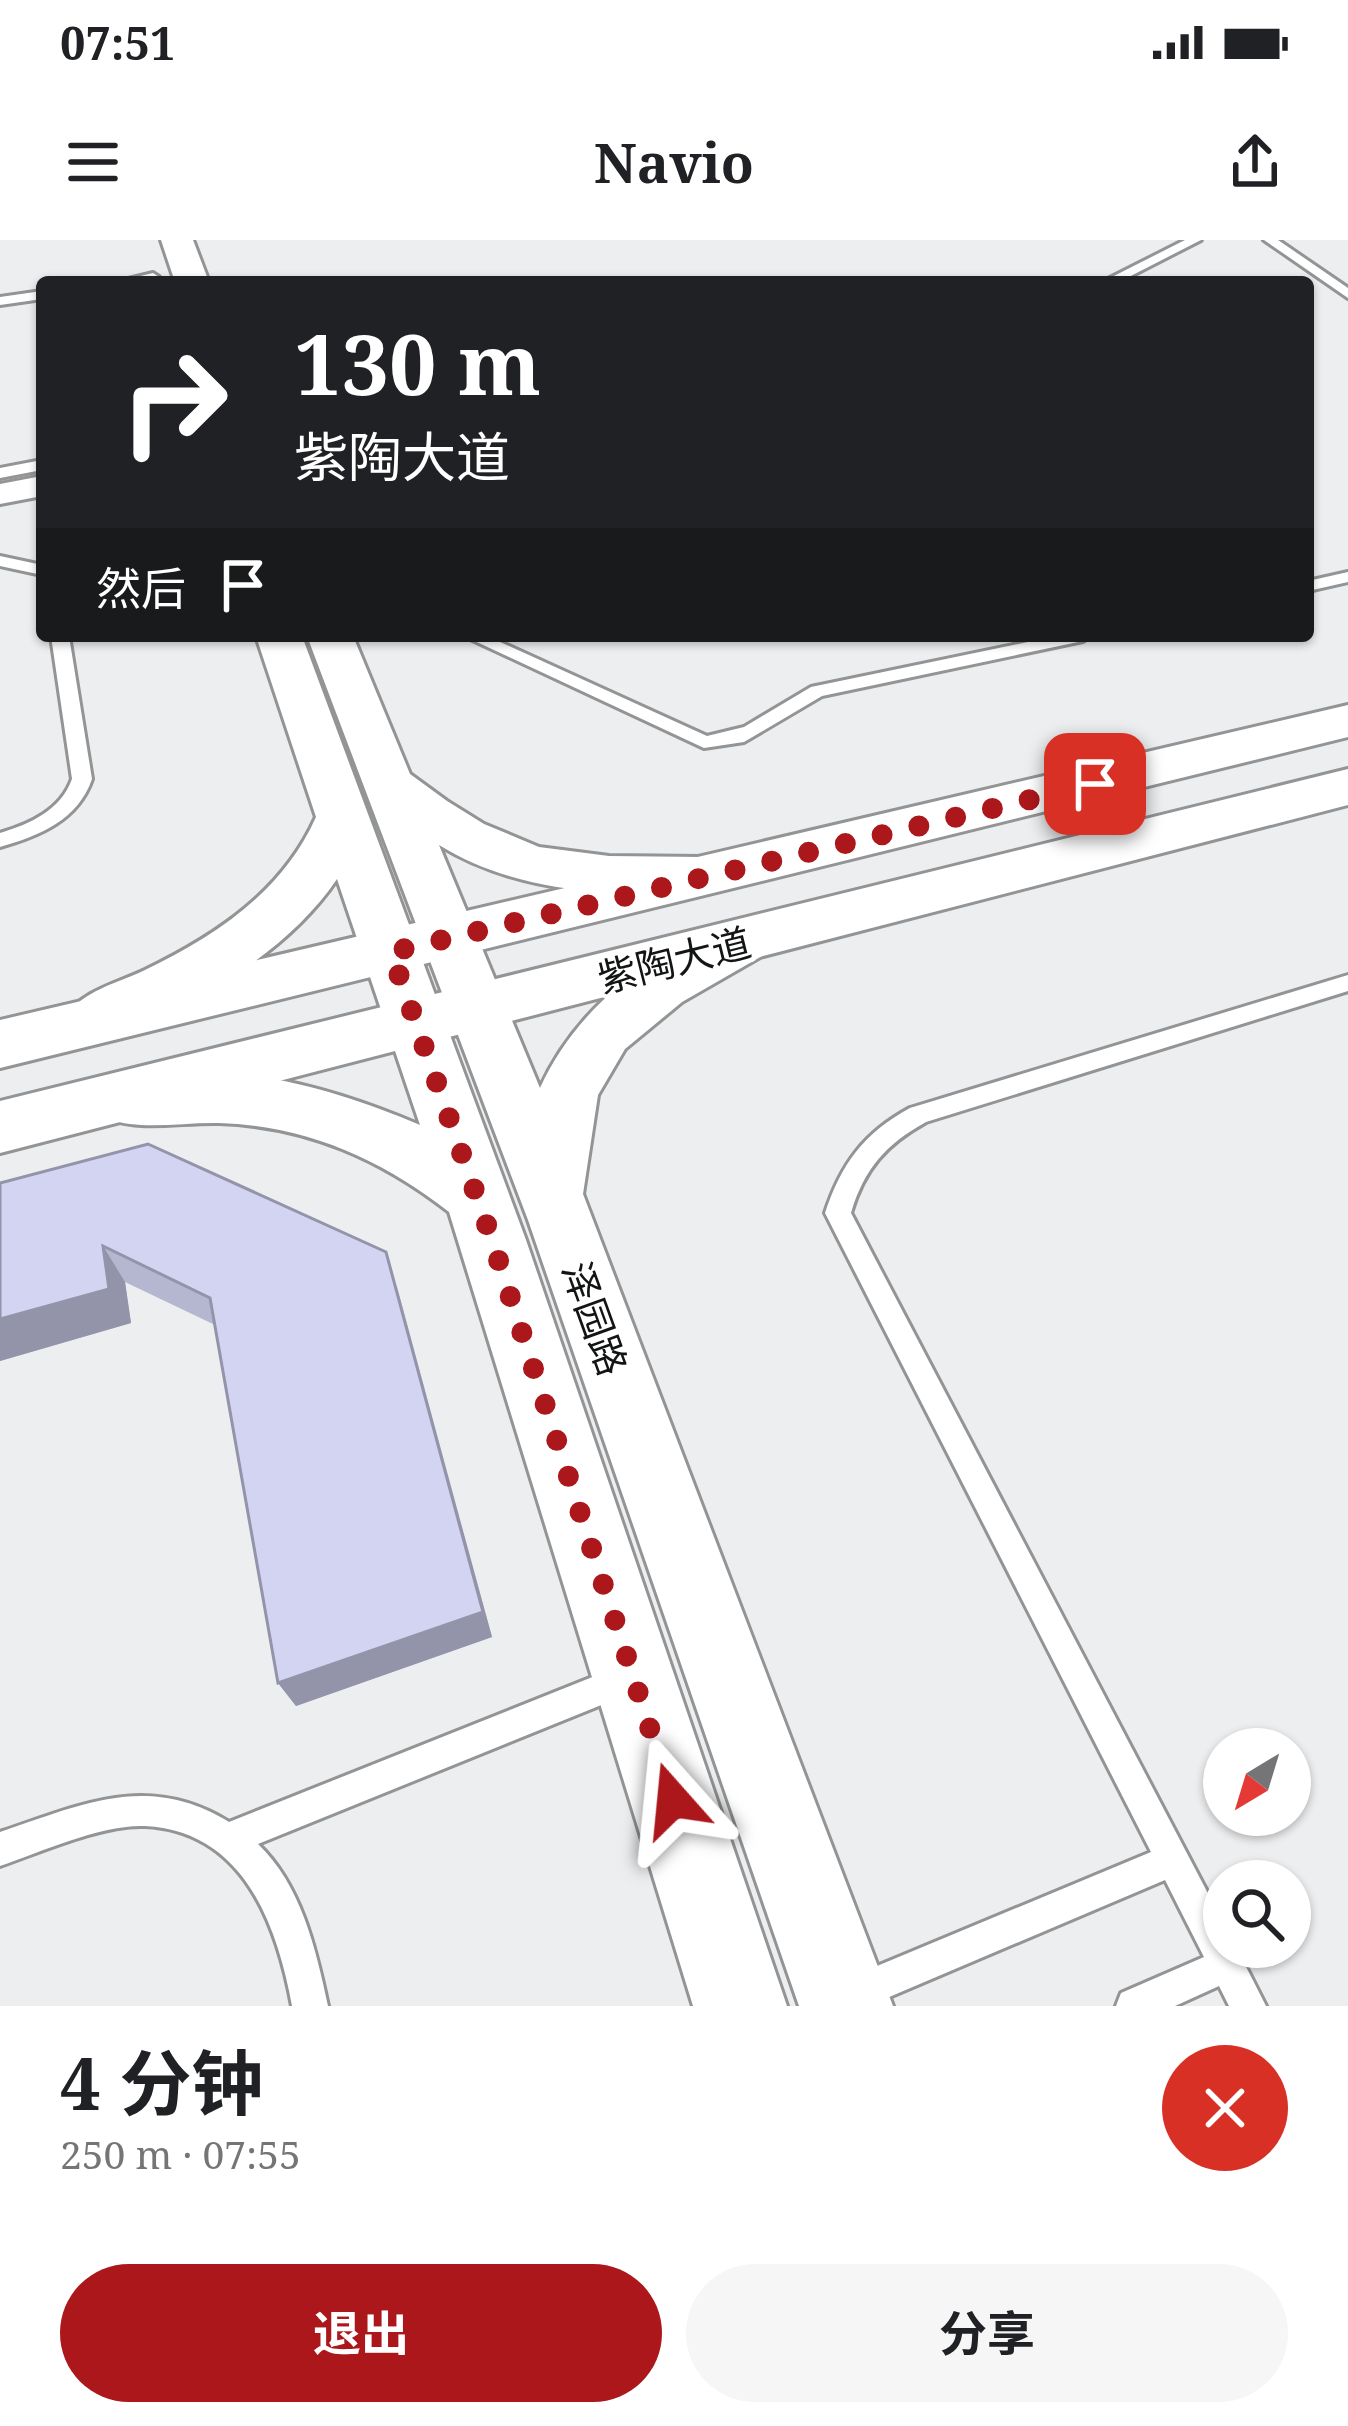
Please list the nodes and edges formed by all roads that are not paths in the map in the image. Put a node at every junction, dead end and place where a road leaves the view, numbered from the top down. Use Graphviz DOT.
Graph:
graph roads {
  1 [pos="140,240"];
  2 [pos="177,240"];
  3 [pos="1195,240"];
  4 [pos="1270,240"];
  5 [pos="144,276"];
  6 [pos="190,276"];
  7 [pos="1121,276"];
  8 [pos="1348,294"];
  9 [pos="36,296"];
  10 [pos="0,301"];
  11 [pos="36,466"];
  12 [pos="0,472"];
  13 [pos="36,487"];
  14 [pos="0,494"];
  15 [pos="0,561"];
  16 [pos="36,569"];
  17 [pos="1348,577"];
  18 [pos="1314,585"];
  19 [pos="67,642"];
  20 [pos="325,642"];
  21 [pos="485,642"];
  22 [pos="1054,642"];
  23 [pos="1348,722"];
  24 [pos="1348,787"];
  25 [pos="365,799"];
  26 [pos="0,840"];
  27 [pos="710,876"];
  28 [pos="742,942"];
  29 [pos="420,945"];
  30 [pos="1348,983"];
  31 [pos="446,1016"];
  32 [pos="76,1026"];
  33 [pos="0,1044"];
  34 [pos="75,1109"];
  35 [pos="0,1127"];
  36 [pos="476,1196"];
  37 [pos="553,1200"];
  38 [pos="633,1677"];
  39 [pos="228,1839"];
  40 [pos="0,1849"];
  41 [pos="1173,1860"];
  42 [pos="1203,1918"];
  43 [pos="1220,1968"];
  44 [pos="1229,1968"];
  45 [pos="844,2002"];
  46 [pos="310,2006"];
  47 [pos="740,2006"];
  48 [pos="1133,2006"];
  49 [pos="1248,2006"];
  1 -- 5 [label="street"];
  2 -- 6 [label="street"];
  3 -- 7 [label="lane"];
  4 -- 8 [label="lane"];
  9 -- 10 [label="lane"];
  11 -- 12 [label="lane"];
  13 -- 14 [label="street"];
  15 -- 16 [label="lane"];
  17 -- 18 [label="lane"];
  19 -- 26 [label="lane"];
  20 -- 25 [label="street, 泽园路"];
  21 -- 22 [label="lane"];
  23 -- 27 [label="main road, 紫陶大道"];
  24 -- 28 [label="main road, 紫陶大道"];
  25 -- 27 [label="street"];
  25 -- 29 [label="street, 泽园路"];
  25 -- 32 [label="street"];
  27 -- 29 [label="main road, 紫陶大道"];
  28 -- 31 [label="main road, 紫陶大道"];
  28 -- 37 [label="street"];
  29 -- 31 [label="street, 泽园路"];
  29 -- 32 [label="main road, 紫陶大道"];
  30 -- 41 [label="lane"];
  31 -- 34 [label="main road, 紫陶大道"];
  31 -- 36 [label="street, 泽园路"];
  31 -- 37 [label="street, 泽园路"];
  32 -- 33 [label="main road, 紫陶大道"];
  34 -- 35 [label="main road, 紫陶大道"];
  34 -- 36 [label="street"];
  36 -- 38 [label="street, 泽园路"];
  37 -- 45 [label="street, 泽园路"];
  38 -- 39 [label="lane"];
  38 -- 47 [label="street, 泽园路"];
  39 -- 40 [label="lane"];
  39 -- 46 [label="lane"];
  41 -- 42 [label="lane"];
  41 -- 45 [label="lane"];
  43 -- 48 [label="lane"];
  44 -- 49 [label="lane"];
}
